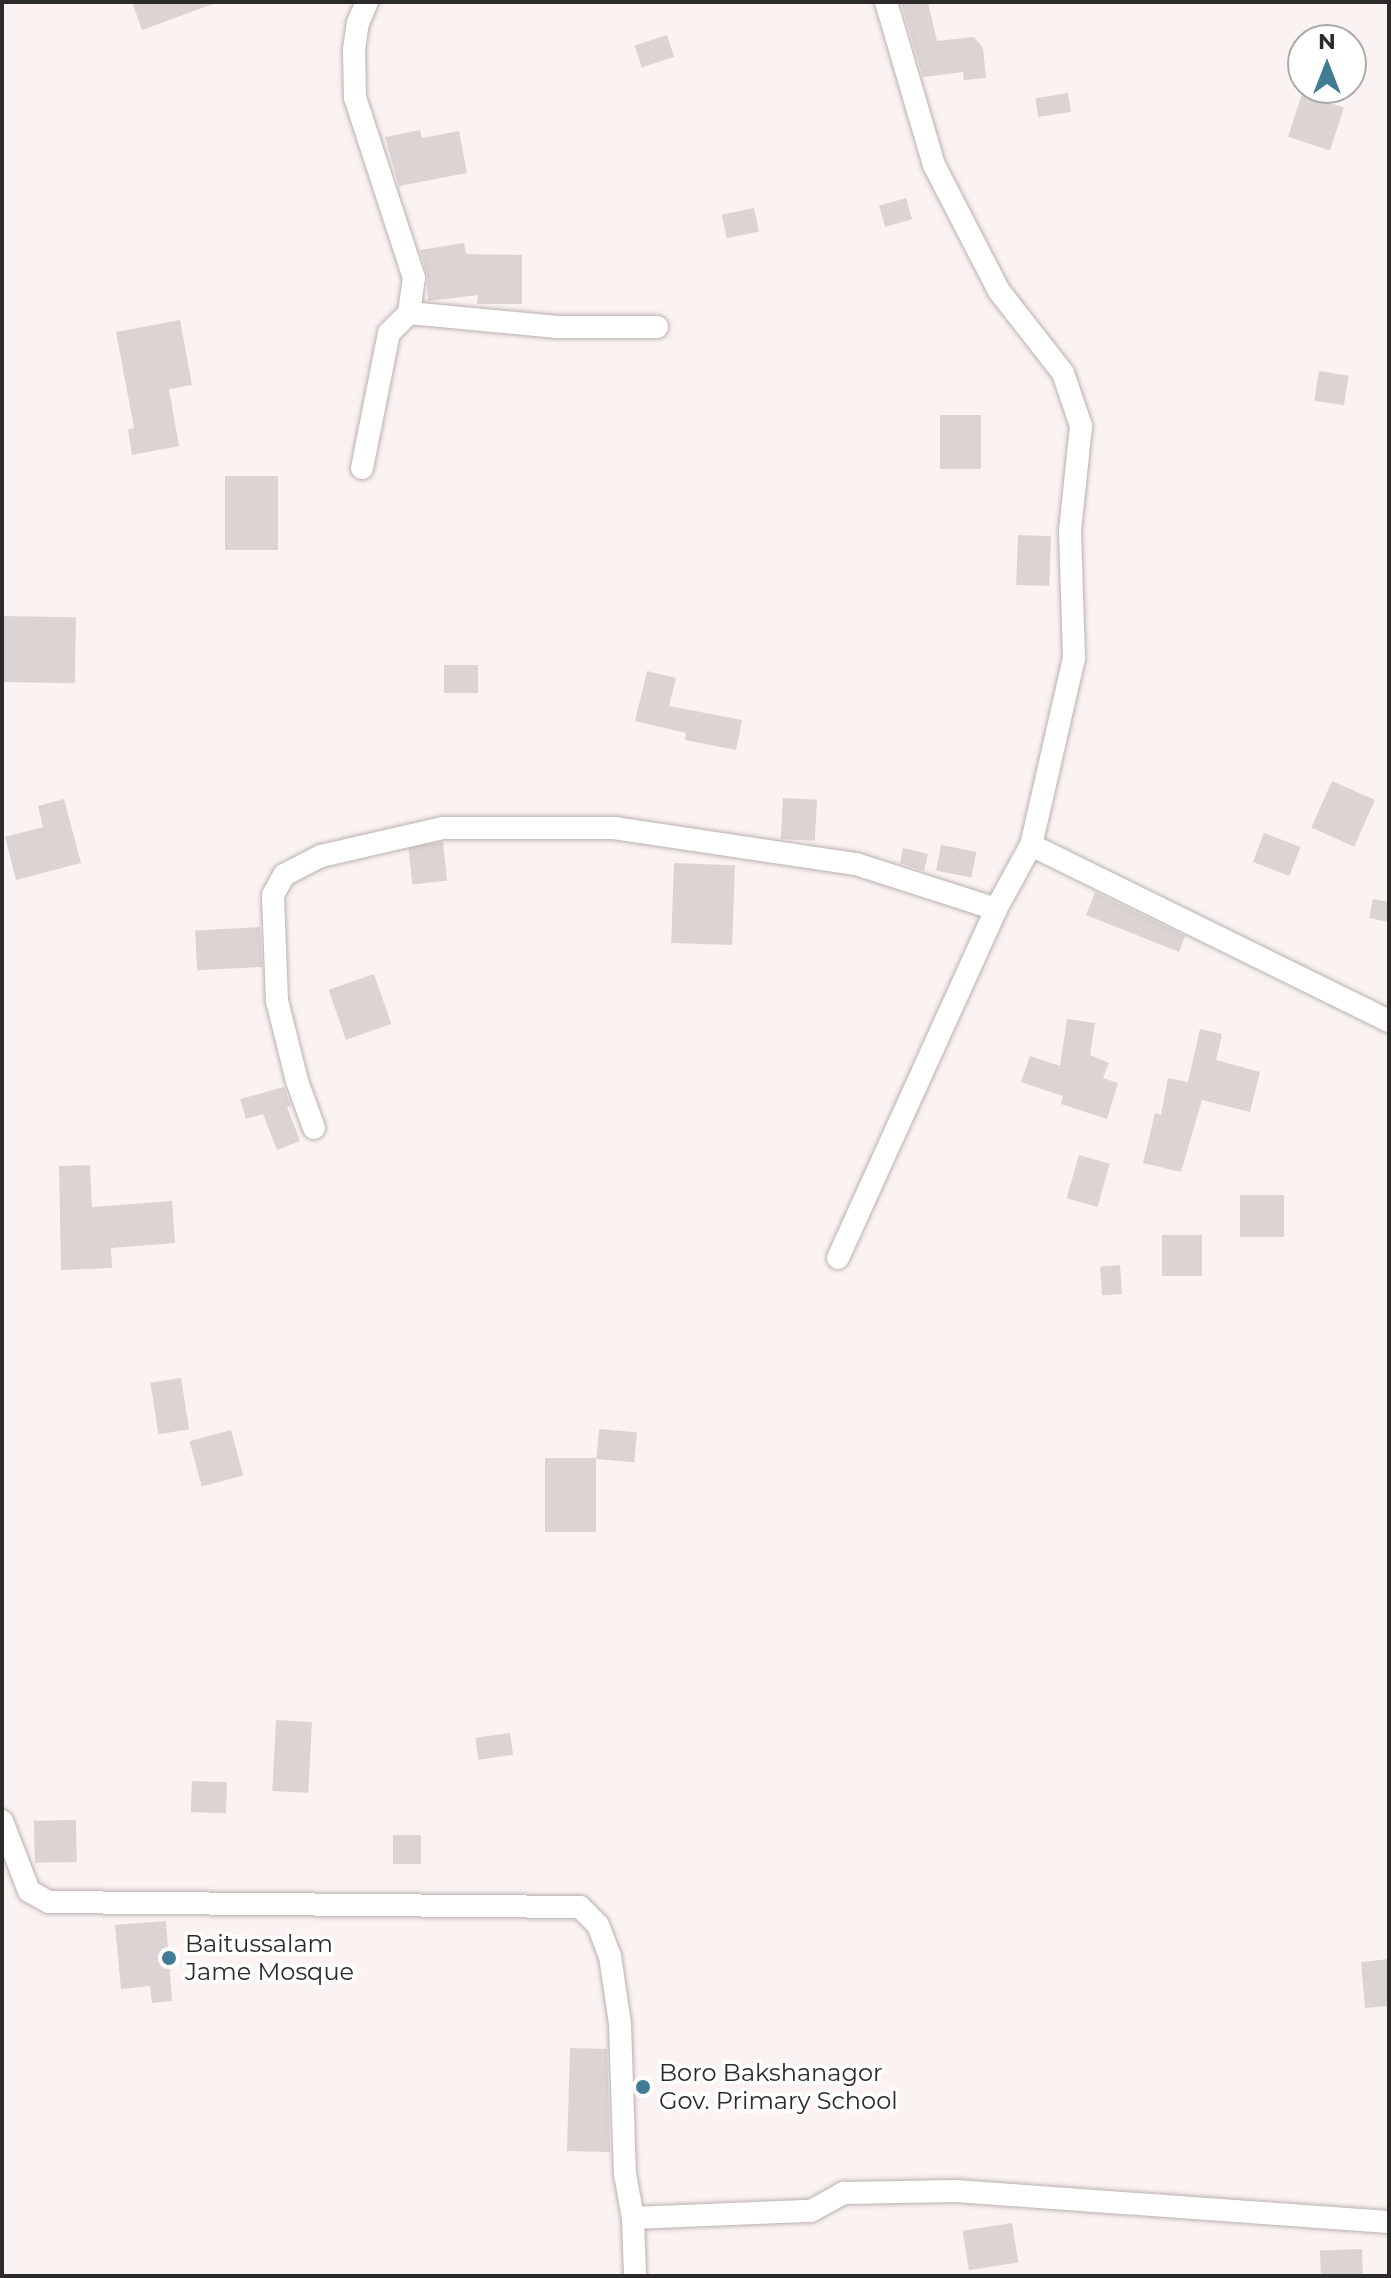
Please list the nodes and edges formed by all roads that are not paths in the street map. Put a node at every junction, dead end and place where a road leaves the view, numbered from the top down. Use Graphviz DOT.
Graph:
graph roads {
  1 [pos="367,2"];
  2 [pos="886,2"];
  3 [pos="409,313"];
  4 [pos="657,327"];
  5 [pos="362,468"];
  6 [pos="1031,845"];
  7 [pos="996,909"];
  8 [pos="1389,1021"];
  9 [pos="314,1128"];
  10 [pos="838,1258"];
  11 [pos="2,1821"];
  12 [pos="633,2218"];
  13 [pos="1389,2222"];
  14 [pos="635,2276"];
  1 -- 3 [label="street"];
  2 -- 6 [label="street"];
  3 -- 4 [label="street"];
  3 -- 5 [label="street"];
  6 -- 7 [label="street"];
  6 -- 8 [label="street"];
  7 -- 9 [label="street"];
  7 -- 10 [label="street"];
  11 -- 12 [label="street"];
  12 -- 13 [label="street"];
  12 -- 14 [label="street"];
}
